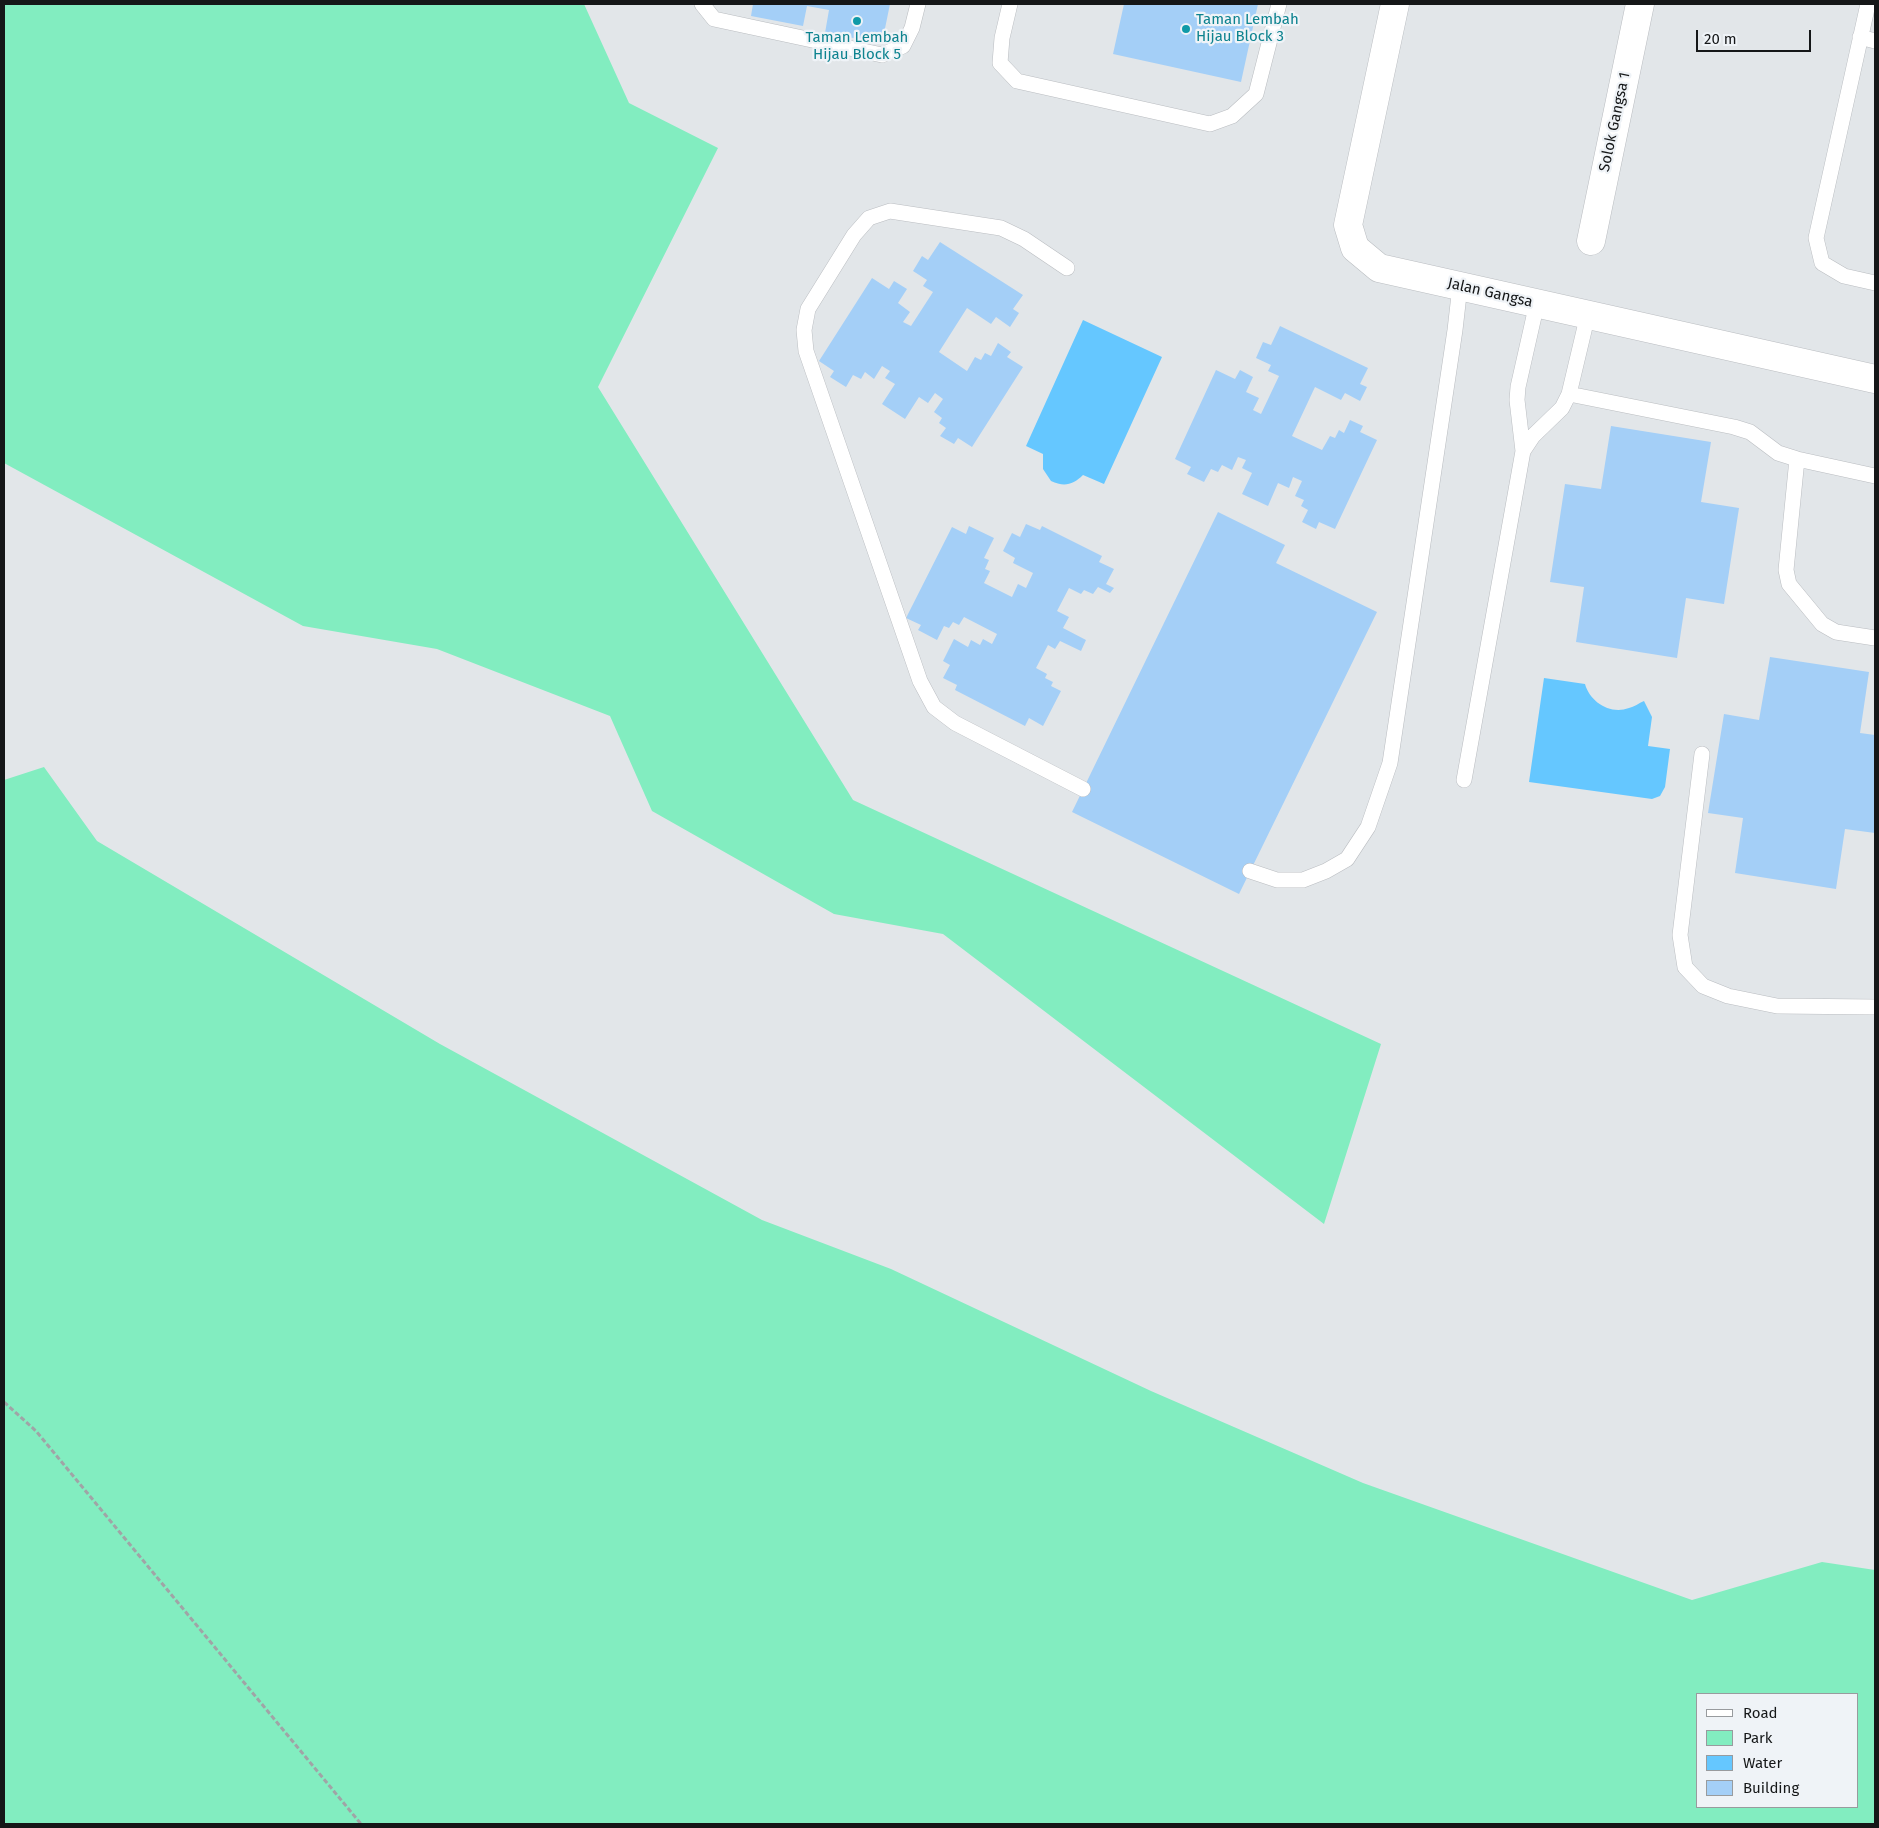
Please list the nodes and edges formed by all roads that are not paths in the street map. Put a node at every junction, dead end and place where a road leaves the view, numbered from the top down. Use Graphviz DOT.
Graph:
graph roads {
  1 [pos="702,4"];
  2 [pos="918,4"];
  3 [pos="1010,4"];
  4 [pos="1279,4"];
  5 [pos="1395,4"];
  6 [pos="1640,4"];
  7 [pos="1868,4"];
  8 [pos="1860,38"];
  9 [pos="1875,41"];
  10 [pos="1591,241"];
  11 [pos="1067,268"];
  12 [pos="1875,283"];
  13 [pos="1460,286"];
  14 [pos="1537,304"];
  15 [pos="1588,314"];
  16 [pos="1875,379"];
  17 [pos="1569,394"];
  18 [pos="1523,451"];
  19 [pos="1797,459"];
  20 [pos="1875,476"];
  21 [pos="1875,638"];
  22 [pos="1702,754"];
  23 [pos="1464,780"];
  24 [pos="1083,789"];
  25 [pos="1250,871"];
  26 [pos="1875,1006"];
  1 -- 2 [label="lane"];
  3 -- 4 [label="lane"];
  5 -- 13 [label="street, Jalan Gangsa"];
  6 -- 10 [label="street, Solok Gangsa 1"];
  7 -- 8 [label="lane"];
  8 -- 9 [label="lane"];
  8 -- 12 [label="lane"];
  11 -- 24 [label="lane"];
  13 -- 14 [label="street, Jalan Gangsa"];
  13 -- 25 [label="lane"];
  14 -- 15 [label="street, Jalan Gangsa"];
  14 -- 18 [label="lane"];
  15 -- 16 [label="street, Jalan Gangsa"];
  15 -- 17 [label="lane"];
  17 -- 18 [label="lane"];
  17 -- 19 [label="lane"];
  18 -- 23 [label="lane"];
  19 -- 20 [label="lane"];
  19 -- 21 [label="lane"];
  22 -- 26 [label="lane"];
}
